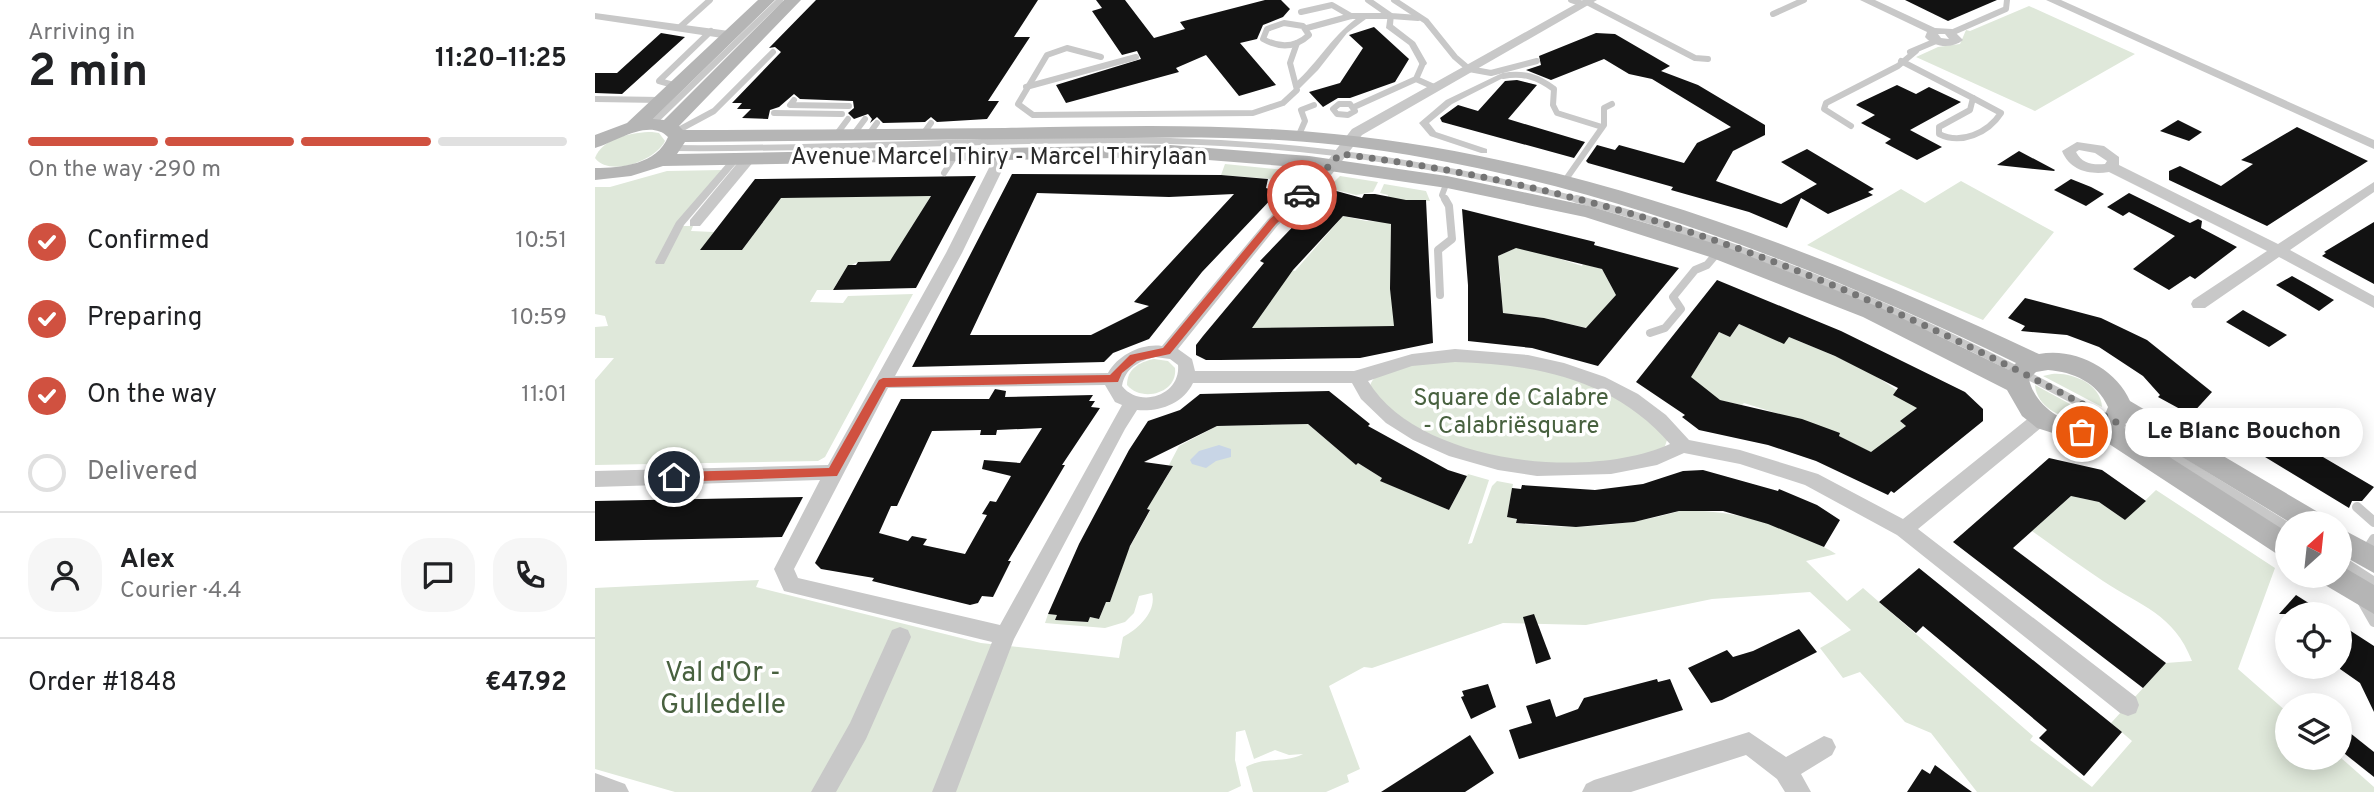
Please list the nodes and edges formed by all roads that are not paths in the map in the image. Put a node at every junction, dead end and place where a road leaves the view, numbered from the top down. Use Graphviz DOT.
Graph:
graph roads {
  1 [pos="710,0"];
  2 [pos="767,0"];
  3 [pos="780,0"];
  4 [pos="793,0"];
  5 [pos="1368,0"];
  6 [pos="1394,0"];
  7 [pos="1804,0"];
  8 [pos="1866,0"];
  9 [pos="2007,0"];
  10 [pos="2052,0"];
  11 [pos="1583,1"];
  12 [pos="1301,12"];
  13 [pos="1773,14"];
  14 [pos="595,16"];
  15 [pos="1351,16"];
  16 [pos="1366,16"];
  17 [pos="1391,16"];
  18 [pos="1421,19"];
  19 [pos="680,27"];
  20 [pos="1307,28"];
  21 [pos="711,31"];
  22 [pos="1951,33"];
  23 [pos="729,35"];
  24 [pos="1934,36"];
  25 [pos="1297,43"];
  26 [pos="773,51"];
  27 [pos="1101,57"];
  28 [pos="1136,57"];
  29 [pos="1709,60"];
  30 [pos="1538,61"];
  31 [pos="1901,61"];
  32 [pos="1423,63"];
  33 [pos="1469,67"];
  34 [pos="1503,76"];
  35 [pos="1416,79"];
  36 [pos="677,86"];
  37 [pos="1297,86"];
  38 [pos="1026,87"];
  39 [pos="1434,87"];
  40 [pos="1973,97"];
  41 [pos="595,99"];
  42 [pos="663,100"];
  43 [pos="794,100"];
  44 [pos="1612,104"];
  45 [pos="1314,105"];
  46 [pos="849,106"];
  47 [pos="1354,107"];
  48 [pos="774,113"];
  49 [pos="1043,114"];
  50 [pos="856,126"];
  51 [pos="1851,126"];
  52 [pos="1602,127"];
  53 [pos="663,133"];
  54 [pos="1035,133"];
  55 [pos="1298,137"];
  56 [pos="595,142"];
  57 [pos="2374,145"];
  58 [pos="1484,151"];
  59 [pos="1004,152"];
  60 [pos="957,153"];
  61 [pos="1340,154"];
  62 [pos="656,160"];
  63 [pos="740,161"];
  64 [pos="2111,167"];
  65 [pos="944,173"];
  66 [pos="595,174"];
  67 [pos="1447,182"];
  68 [pos="1564,182"];
  69 [pos="2374,186"];
  70 [pos="695,223"];
  71 [pos="1718,251"];
  72 [pos="2279,251"];
  73 [pos="660,262"];
  74 [pos="1440,295"];
  75 [pos="2374,303"];
  76 [pos="2199,304"];
  77 [pos="1650,333"];
  78 [pos="1166,352"];
  79 [pos="2024,372"];
  80 [pos="1189,377"];
  81 [pos="1357,377"];
  82 [pos="1114,379"];
  83 [pos="883,383"];
  84 [pos="1132,404"];
  85 [pos="2041,418"];
  86 [pos="2114,420"];
  87 [pos="1683,446"];
  88 [pos="833,472"];
  89 [pos="595,480"];
  90 [pos="2357,507"];
  91 [pos="2290,511"];
  92 [pos="2275,520"];
  93 [pos="2374,522"];
  94 [pos="1904,529"];
  95 [pos="2275,536"];
  96 [pos="2363,554"];
  97 [pos="2359,587"];
  98 [pos="2374,622"];
  99 [pos="1005,636"];
  100 [pos="900,637"];
  101 [pos="2128,705"];
  102 [pos="1824,747"];
  103 [pos="1784,771"];
  104 [pos="595,785"];
  105 [pos="617,792"];
  106 [pos="823,792"];
  107 [pos="944,792"];
  108 [pos="1594,792"];
  109 [pos="1799,792"];
  1 -- 19 [label="lane"];
  2 -- 23 [label="main road"];
  3 -- 53 [label="lane"];
  4 -- 53 [label="main road"];
  5 -- 17 [label="lane"];
  6 -- 18 [label="lane"];
  7 -- 13 [label="lane"];
  8 -- 24 [label="street"];
  9 -- 22 [label="lane"];
  10 -- 57 [label="street"];
  11 -- 29 [label="lane"];
  11 -- 33 [label="street"];
  12 -- 15 [label="lane"];
  14 -- 19 [label="street"];
  15 -- 16 [label="lane"];
  15 -- 20 [label="lane"];
  16 -- 17 [label="lane"];
  16 -- 37 [label="street"];
  17 -- 18 [label="lane"];
  17 -- 32 [label="street"];
  18 -- 33 [label="lane"];
  19 -- 21 [label="street"];
  20 -- 25 [label="lane"];
  20 -- 25 [label="lane"];
  21 -- 23 [label="street"];
  21 -- 36 [label="lane"];
  22 -- 24 [label="street"];
  23 -- 36 [label="main road"];
  24 -- 31 [label="lane"];
  25 -- 37 [label="lane"];
  26 -- 53 [label="lane"];
  27 -- 38 [label="lane"];
  28 -- 38 [label="lane"];
  30 -- 33 [label="lane"];
  31 -- 40 [label="lane"];
  31 -- 51 [label="lane"];
  32 -- 35 [label="lane"];
  33 -- 39 [label="street"];
  34 -- 52 [label="lane"];
  34 -- 58 [label="street"];
  35 -- 39 [label="lane"];
  35 -- 47 [label="lane"];
  36 -- 42 [label="main road"];
  37 -- 49 [label="lane"];
  38 -- 49 [label="lane"];
  39 -- 61 [label="street"];
  40 -- 40 [label="lane"];
  41 -- 42 [label="lane"];
  42 -- 53 [label="main road"];
  43 -- 46 [label="lane"];
  44 -- 52 [label="lane"];
  45 -- 55 [label="lane"];
  48 -- 50 [label="lane"];
  49 -- 54 [label="lane"];
  50 -- 53 [label="main road, Avenue Marcel Thiry - Marcel Thirylaan"];
  50 -- 54 [label="main road, Avenue Marcel Thiry - Marcel Thirylaan"];
  52 -- 68 [label="lane"];
  53 -- 56 [label="main road"];
  53 -- 61 [label="lane, Avenue Marcel Thiry - Marcel Thirylaan"];
  53 -- 62 [label="main road"];
  54 -- 55 [label="main road, Avenue Marcel Thiry - Marcel Thirylaan"];
  55 -- 61 [label="main road, Avenue Marcel Thiry - Marcel Thirylaan"];
  59 -- 60 [label="main road, Avenue Marcel Thiry - Marcel Thirylaan"];
  59 -- 61 [label="main road, Avenue Marcel Thiry - Marcel Thirylaan"];
  59 -- 83 [label="street"];
  60 -- 63 [label="main road, Avenue Marcel Thiry - Marcel Thirylaan"];
  60 -- 65 [label="lane"];
  61 -- 67 [label="main road, Avenue Marcel Thiry - Marcel Thirylaan"];
  61 -- 68 [label="main road, Avenue Marcel Thiry - Marcel Thirylaan"];
  61 -- 78 [label="street"];
  61 -- 79 [label="lane, Avenue Marcel Thiry - Marcel Thirylaan"];
  62 -- 63 [label="main road, Avenue Marcel Thiry - Marcel Thirylaan"];
  62 -- 66 [label="main road"];
  63 -- 70 [label="street"];
  63 -- 73 [label="street"];
  64 -- 72 [label="street"];
  67 -- 71 [label="main road, Avenue Marcel Thiry - Marcel Thirylaan"];
  67 -- 74 [label="lane"];
  68 -- 79 [label="main road, Avenue Marcel Thiry - Marcel Thirylaan"];
  69 -- 72 [label="street"];
  71 -- 77 [label="lane"];
  71 -- 79 [label="main road, Avenue Marcel Thiry - Marcel Thirylaan"];
  72 -- 75 [label="street"];
  72 -- 76 [label="street"];
  78 -- 80 [label="street"];
  78 -- 82 [label="street"];
  79 -- 85 [label="main road"];
  79 -- 86 [label="main road, Avenue Marcel Thiry - Marcel Thirylaan"];
  80 -- 81 [label="street"];
  80 -- 84 [label="street"];
  81 -- 87 [label="street"];
  81 -- 87 [label="street"];
  82 -- 83 [label="street"];
  82 -- 84 [label="street"];
  83 -- 88 [label="street"];
  84 -- 99 [label="street"];
  85 -- 86 [label="main road"];
  85 -- 94 [label="street"];
  86 -- 91 [label="main road, Avenue Marcel Thiry - Marcel Thirylaan"];
  86 -- 92 [label="lane, Avenue Marcel Thiry - Marcel Thirylaan"];
  86 -- 95 [label="main road, Avenue Marcel Thiry - Marcel Thirylaan"];
  87 -- 94 [label="street"];
  88 -- 89 [label="street"];
  88 -- 99 [label="street"];
  90 -- 93 [label="lane"];
  94 -- 101 [label="street"];
  96 -- 97 [label="lane"];
  97 -- 98 [label="lane"];
  99 -- 107 [label="street"];
  100 -- 106 [label="street"];
  102 -- 103 [label="street"];
  103 -- 108 [label="street"];
  103 -- 109 [label="street"];
  104 -- 105 [label="street"];
}
